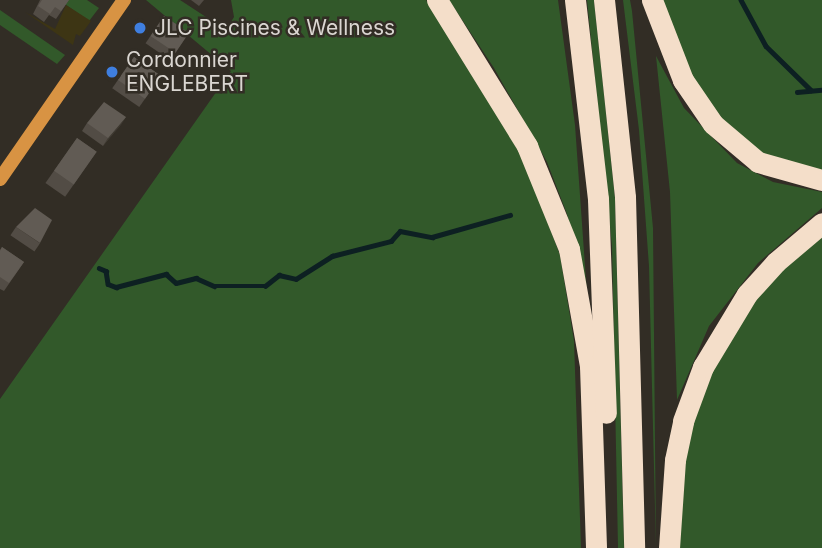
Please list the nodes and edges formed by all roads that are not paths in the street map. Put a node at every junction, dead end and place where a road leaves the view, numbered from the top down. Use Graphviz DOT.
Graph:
graph roads {
  1 [pos="124,0"];
  2 [pos="438,0"];
  3 [pos="575,0"];
  4 [pos="604,0"];
  5 [pos="652,0"];
  6 [pos="0,179"];
  7 [pos="822,180"];
  8 [pos="822,223"];
  9 [pos="596,548"];
  10 [pos="607,548"];
  11 [pos="634,548"];
  12 [pos="669,548"];
  1 -- 6 [label="main road"];
  2 -- 9 [label="highway"];
  3 -- 10 [label="highway"];
  4 -- 11 [label="highway"];
  5 -- 7 [label="highway"];
  8 -- 12 [label="highway"];
}
